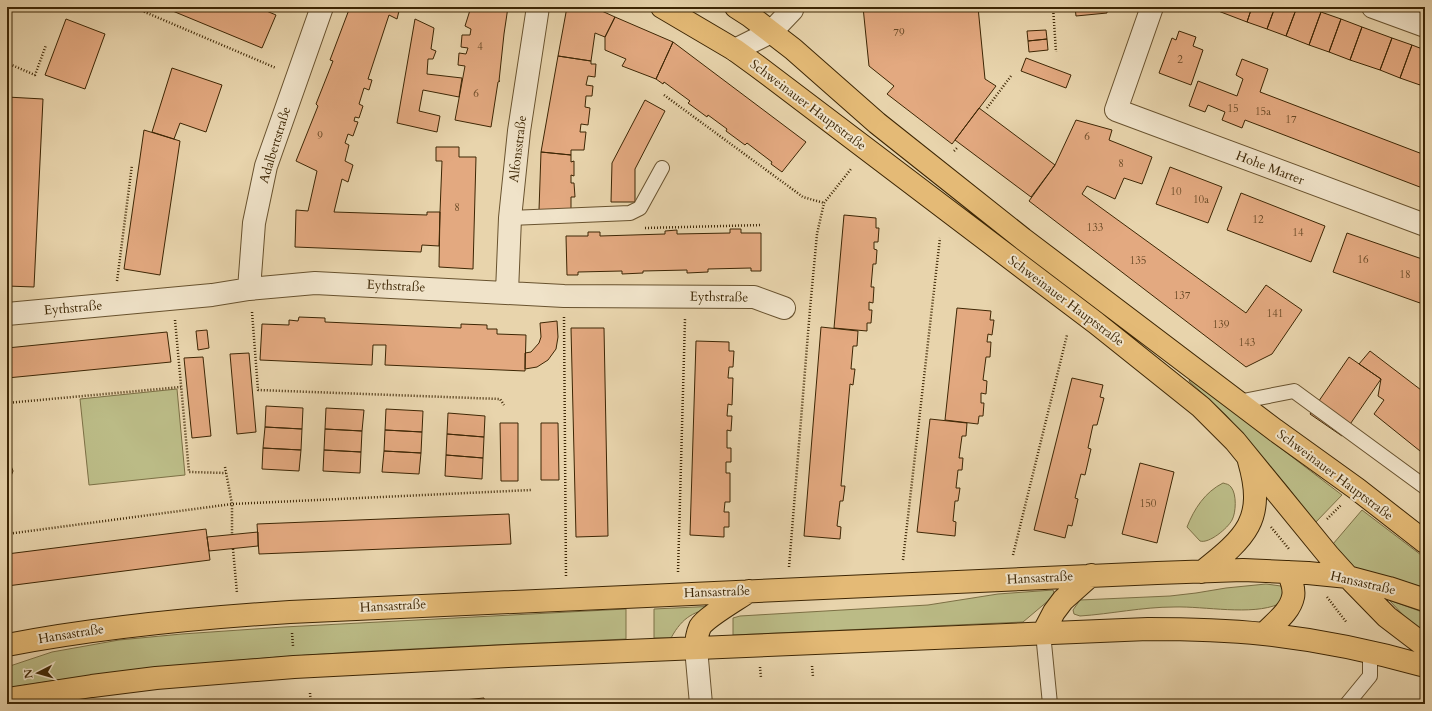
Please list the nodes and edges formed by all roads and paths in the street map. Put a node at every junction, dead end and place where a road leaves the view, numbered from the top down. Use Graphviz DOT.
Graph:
graph roads {
  1 [pos="133,7"];
  2 [pos="322,7"];
  3 [pos="538,7"];
  4 [pos="662,7"];
  5 [pos="793,7"];
  6 [pos="1053,7"];
  7 [pos="1152,7"];
  8 [pos="1373,7"];
  9 [pos="747,10"];
  10 [pos="1425,26"];
  11 [pos="771,32"];
  12 [pos="46,45"];
  13 [pos="735,50"];
  14 [pos="1056,52"];
  15 [pos="7,63"];
  16 [pos="1011,76"];
  17 [pos="297,77"];
  18 [pos="664,95"];
  19 [pos="987,108"];
  20 [pos="958,146"];
  21 [pos="954,151"];
  22 [pos="132,165"];
  23 [pos="662,168"];
  24 [pos="850,169"];
  25 [pos="824,203"];
  26 [pos="510,218"];
  27 [pos="1425,225"];
  28 [pos="940,238"];
  29 [pos="249,289"];
  30 [pos="507,292"];
  31 [pos="564,296"];
  32 [pos="686,296"];
  33 [pos="174,299"];
  34 [pos="113,304"];
  35 [pos="784,308"];
  36 [pos="7,314"];
  37 [pos="1067,335"];
  38 [pos="181,387"];
  39 [pos="1238,402"];
  40 [pos="7,403"];
  41 [pos="504,405"];
  42 [pos="1247,455"];
  43 [pos="224,467"];
  44 [pos="226,473"];
  45 [pos="1425,487"];
  46 [pos="1357,489"];
  47 [pos="531,490"];
  48 [pos="232,504"];
  49 [pos="7,534"];
  50 [pos="232,534"];
  51 [pos="1311,535"];
  52 [pos="1425,542"];
  53 [pos="234,549"];
  54 [pos="1013,556"];
  55 [pos="903,560"];
  56 [pos="678,572"];
  57 [pos="1202,572"];
  58 [pos="1288,572"];
  59 [pos="1091,575"];
  60 [pos="1348,577"];
  61 [pos="566,578"];
  62 [pos="787,589"];
  63 [pos="749,591"];
  64 [pos="1425,600"];
  65 [pos="290,612"];
  66 [pos="238,615"];
  67 [pos="1043,633"];
  68 [pos="1264,634"];
  69 [pos="7,645"];
  70 [pos="1425,646"];
  71 [pos="696,648"];
  72 [pos="1370,652"];
  73 [pos="1425,666"];
  74 [pos="294,667"];
  75 [pos="310,693"];
  76 [pos="7,698"];
  77 [pos="311,704"];
  78 [pos="701,704"];
  79 [pos="1050,704"];
  80 [pos="1347,704"];
  1 -- 17 [label="path"];
  2 -- 17 [label="street, Adalbertstraße"];
  3 -- 26 [label="street, Alfonsstraße"];
  4 -- 13 [label="main road, Schweinauer Hauptstraße"];
  5 -- 11 [label="street"];
  6 -- 14 [label="path"];
  7 -- 27 [label="street, Hohe Marter"];
  8 -- 10 [label="street"];
  9 -- 11 [label="main road, Schweinauer Hauptstraße"];
  9 -- 13 [label="street"];
  11 -- 13 [label="street"];
  11 -- 39 [label="main road, Schweinauer Hauptstraße"];
  12 -- 15 [label="path"];
  13 -- 42 [label="main road, Schweinauer Hauptstraße"];
  16 -- 19 [label="path"];
  17 -- 29 [label="street, Adalbertstraße"];
  18 -- 25 [label="path"];
  20 -- 21 [label="path"];
  22 -- 34 [label="path"];
  23 -- 26 [label="lane"];
  24 -- 25 [label="path"];
  25 -- 62 [label="path"];
  26 -- 30 [label="street, Alfonsstraße"];
  28 -- 55 [label="path"];
  29 -- 30 [label="street, Eythstraße"];
  29 -- 33 [label="street, Eythstraße"];
  29 -- 41 [label="path"];
  30 -- 31 [label="street, Eythstraße"];
  31 -- 32 [label="street, Eythstraße"];
  31 -- 61 [label="path"];
  32 -- 35 [label="street, Eythstraße"];
  32 -- 56 [label="path"];
  33 -- 34 [label="street, Eythstraße"];
  33 -- 38 [label="path"];
  34 -- 36 [label="street, Eythstraße"];
  37 -- 54 [label="path"];
  38 -- 40 [label="path"];
  38 -- 44 [label="path"];
  39 -- 45 [label="lane"];
  39 -- 46 [label="main road, Schweinauer Hauptstraße"];
  42 -- 51 [label="main road, Schweinauer Hauptstraße"];
  42 -- 57 [label="main road"];
  43 -- 44 [label="path"];
  44 -- 48 [label="path"];
  46 -- 51 [label="path"];
  46 -- 52 [label="main road, Schweinauer Hauptstraße"];
  47 -- 48 [label="path"];
  48 -- 49 [label="path"];
  48 -- 50 [label="path"];
  51 -- 60 [label="main road, Schweinauer Hauptstraße"];
  53 -- 66 [label="path"];
  57 -- 58 [label="main road, Hansastraße"];
  57 -- 59 [label="main road, Hansastraße"];
  58 -- 60 [label="main road, Hansastraße"];
  58 -- 68 [label="main road"];
  59 -- 62 [label="main road, Hansastraße"];
  59 -- 67 [label="main road"];
  60 -- 64 [label="main road, Hansastraße"];
  60 -- 70 [label="main road, Schweinauer Hauptstraße"];
  62 -- 63 [label="main road, Hansastraße"];
  63 -- 65 [label="main road, Hansastraße"];
  63 -- 71 [label="main road"];
  65 -- 66 [label="main road, Hansastraße"];
  65 -- 74 [label="path"];
  66 -- 69 [label="main road, Hansastraße"];
  67 -- 68 [label="main road"];
  67 -- 71 [label="main road"];
  67 -- 79 [label="lane"];
  68 -- 72 [label="main road"];
  71 -- 74 [label="main road"];
  71 -- 78 [label="street"];
  72 -- 73 [label="main road"];
  72 -- 80 [label="lane"];
  74 -- 76 [label="main road"];
  75 -- 77 [label="path"];
}
